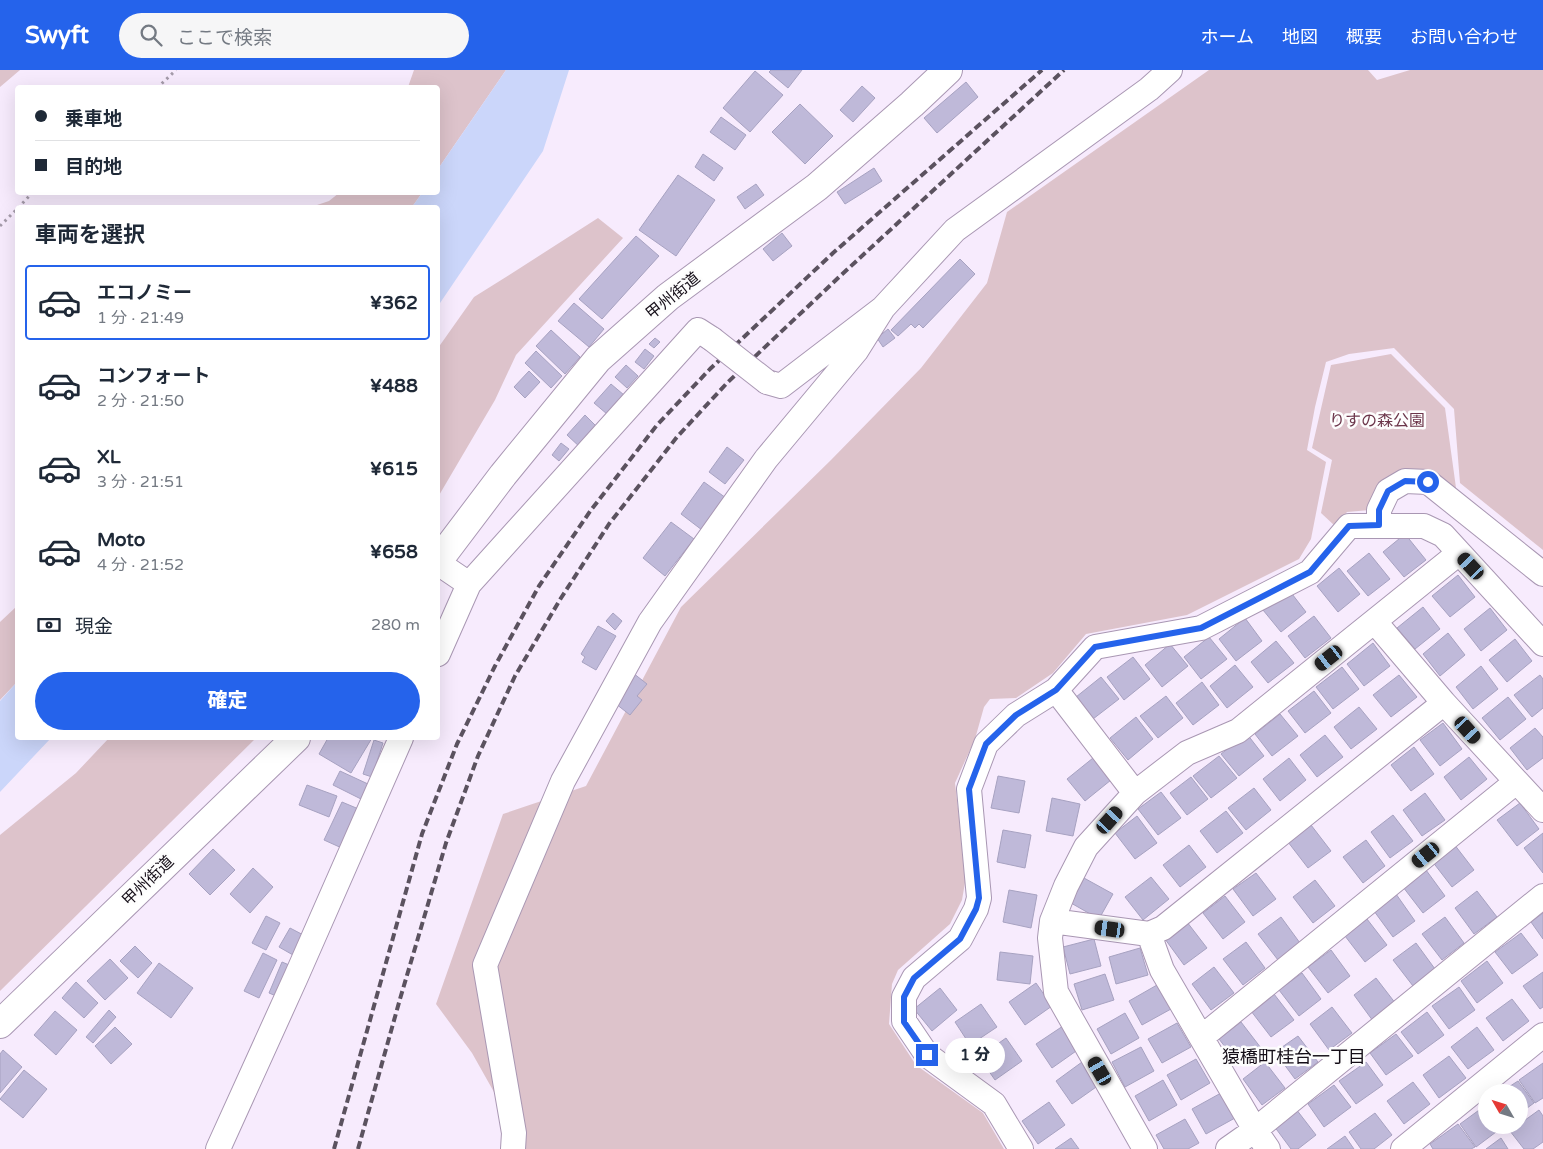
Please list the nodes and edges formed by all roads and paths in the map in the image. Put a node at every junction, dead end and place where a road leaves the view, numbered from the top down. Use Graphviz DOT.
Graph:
graph roads {
  1 [pos="176,70"];
  2 [pos="948,70"];
  3 [pos="1170,70"];
  4 [pos="160,85"];
  5 [pos="30,195"];
  6 [pos="21,205"];
  7 [pos="15,211"];
  8 [pos="0,226"];
  9 [pos="882,308"];
  10 [pos="1379,525"];
  11 [pos="1459,553"];
  12 [pos="440,559"];
  13 [pos="440,563"];
  14 [pos="1543,574"];
  15 [pos="469,584"];
  16 [pos="1375,622"];
  17 [pos="1543,644"];
  18 [pos="440,649"];
  19 [pos="1056,690"];
  20 [pos="1444,703"];
  21 [pos="294,740"];
  22 [pos="399,740"];
  23 [pos="1516,782"];
  24 [pos="1135,793"];
  25 [pos="1543,810"];
  26 [pos="1543,896"];
  27 [pos="1052,921"];
  28 [pos="1149,934"];
  29 [pos="0,1024"];
  30 [pos="1543,1035"];
  31 [pos="1202,1037"];
  32 [pos="1262,1140"];
  33 [pos="218,1149"];
  34 [pos="513,1149"];
  35 [pos="1021,1149"];
  36 [pos="1145,1149"];
  37 [pos="1228,1149"];
  38 [pos="1403,1149"];
  1 -- 4 [label="path"];
  2 -- 12 [label="highway, 甲州街道"];
  3 -- 9 [label="street"];
  5 -- 6 [label="path"];
  7 -- 8 [label="path"];
  9 -- 15 [label="street, bridge"];
  9 -- 34 [label="street"];
  10 -- 11 [label="street"];
  10 -- 14 [label="street"];
  10 -- 19 [label="street"];
  11 -- 16 [label="street"];
  11 -- 17 [label="street"];
  13 -- 15 [label="street"];
  15 -- 18 [label="street"];
  16 -- 20 [label="street"];
  16 -- 24 [label="street"];
  19 -- 24 [label="street"];
  19 -- 35 [label="street"];
  20 -- 23 [label="street"];
  20 -- 28 [label="street"];
  21 -- 29 [label="highway, 甲州街道"];
  22 -- 33 [label="street"];
  23 -- 25 [label="street"];
  23 -- 31 [label="street"];
  24 -- 27 [label="street"];
  26 -- 32 [label="street"];
  27 -- 28 [label="street"];
  27 -- 36 [label="street"];
  28 -- 31 [label="street"];
  30 -- 38 [label="street"];
  31 -- 32 [label="street"];
  32 -- 37 [label="street"];
}
